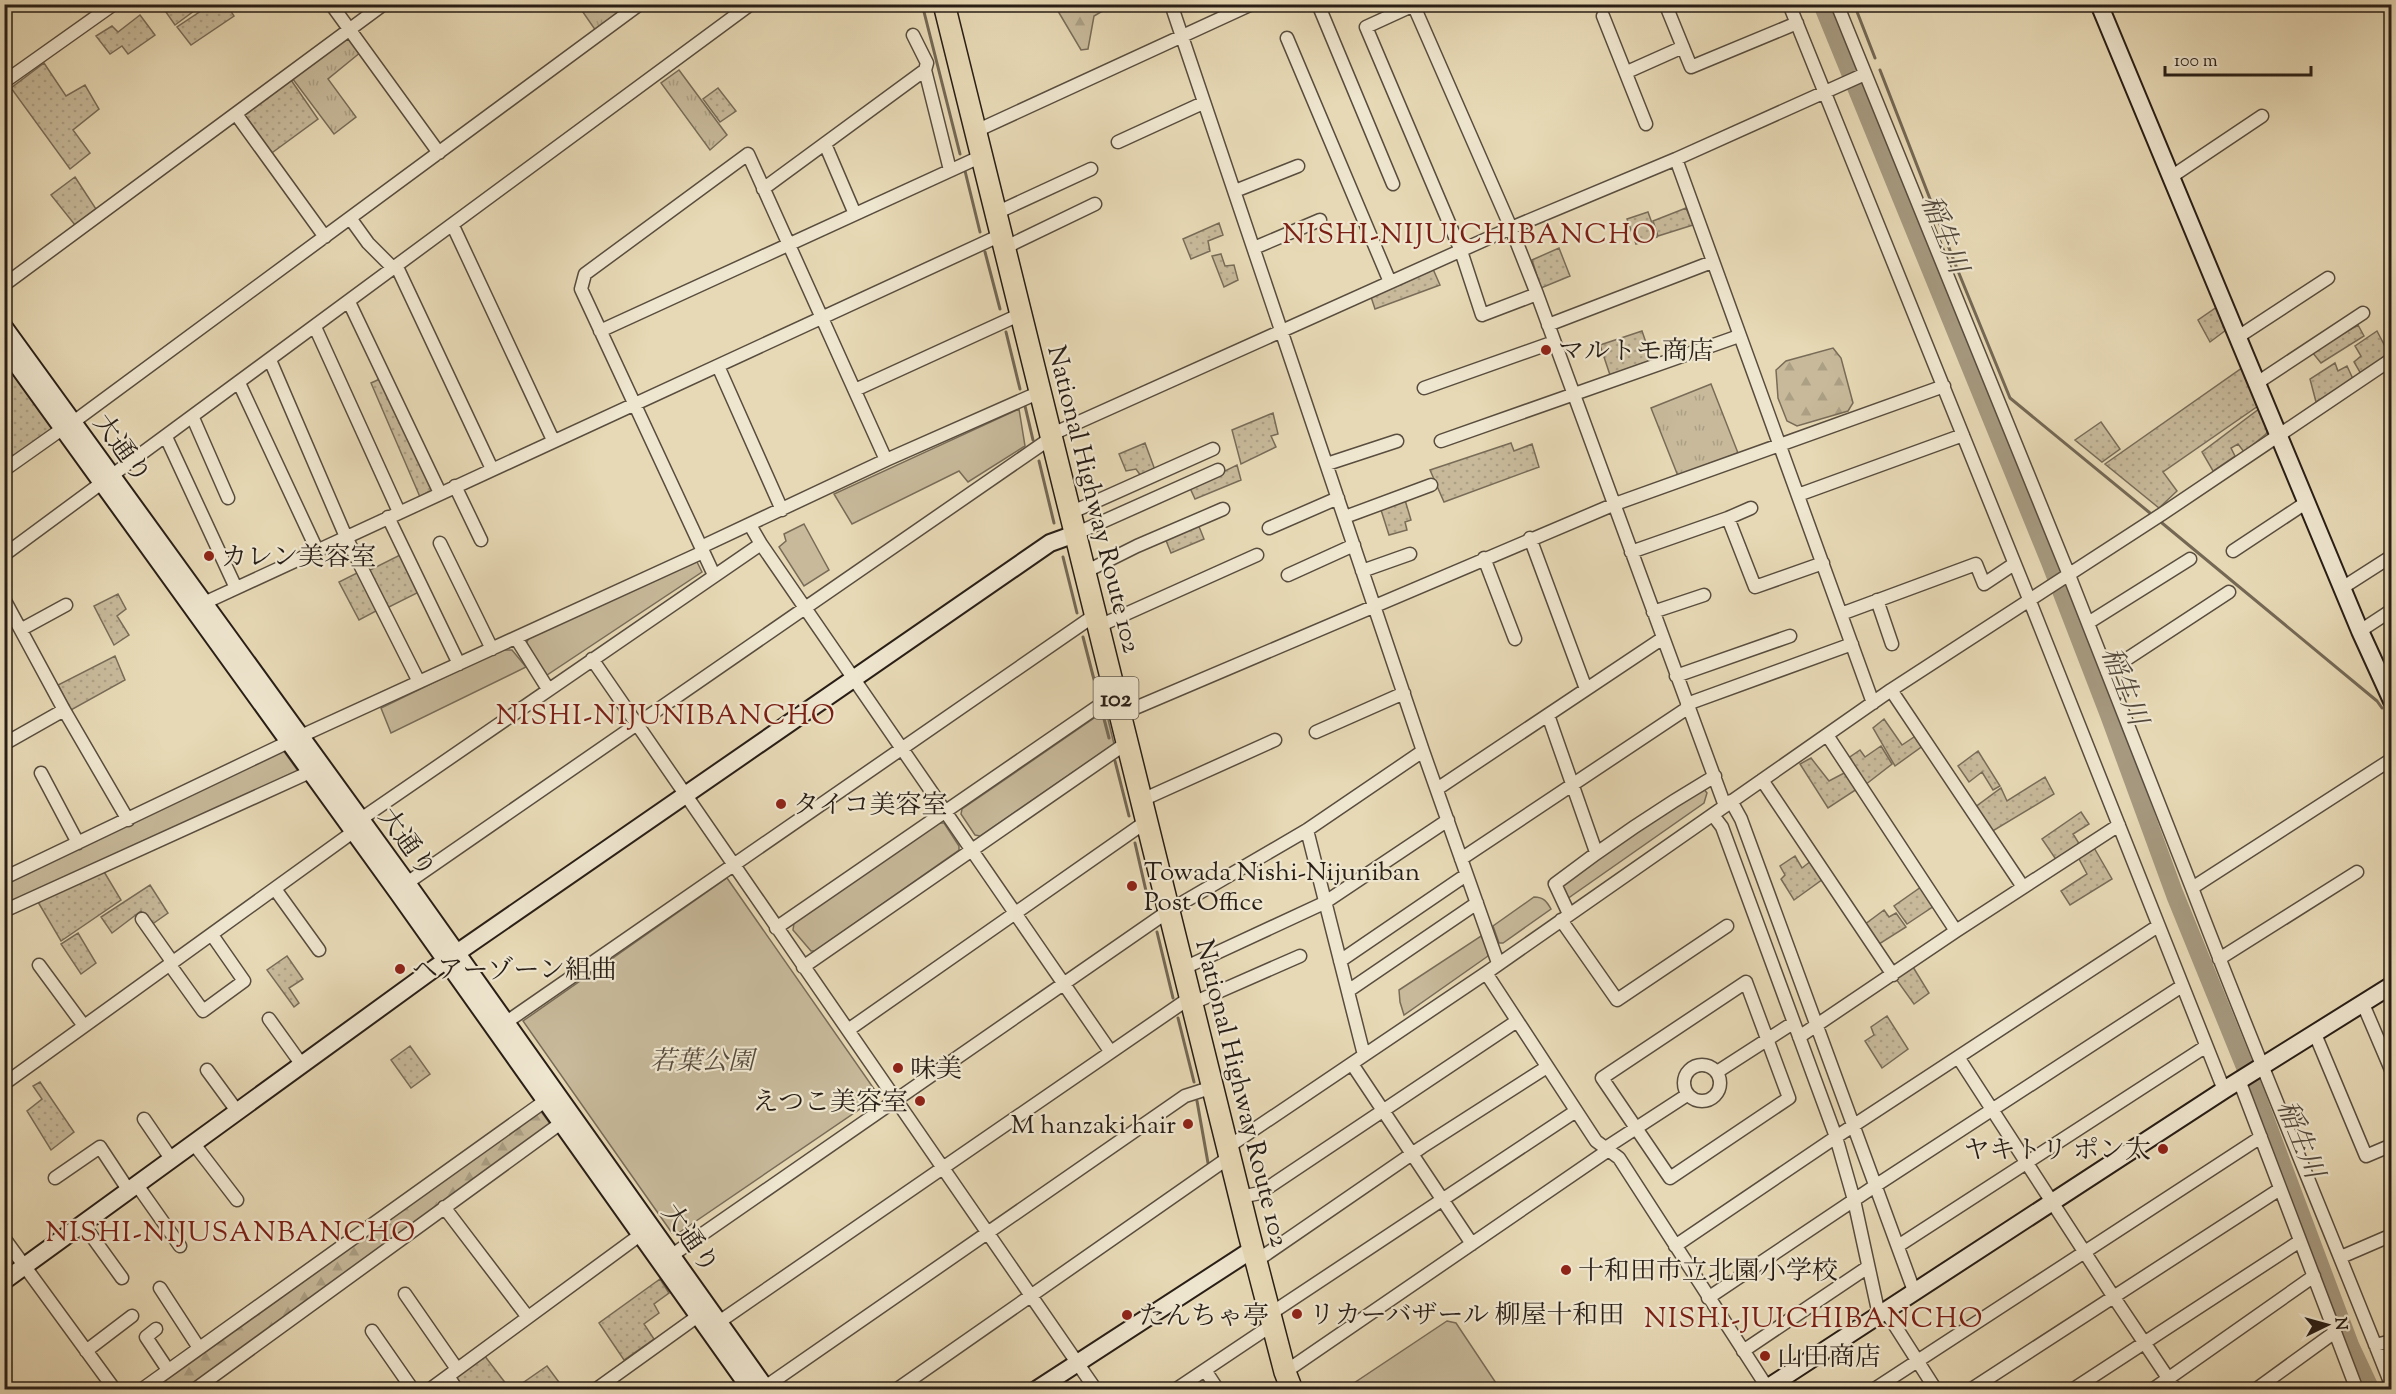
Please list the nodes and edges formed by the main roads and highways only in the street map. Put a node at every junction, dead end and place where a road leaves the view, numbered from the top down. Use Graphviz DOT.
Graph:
graph roads {
  1 [pos="944,4"];
  2 [pos="1289,1381"];
  1 -- 2 [label="highway, National Highway Route 102 / 102"];
}
